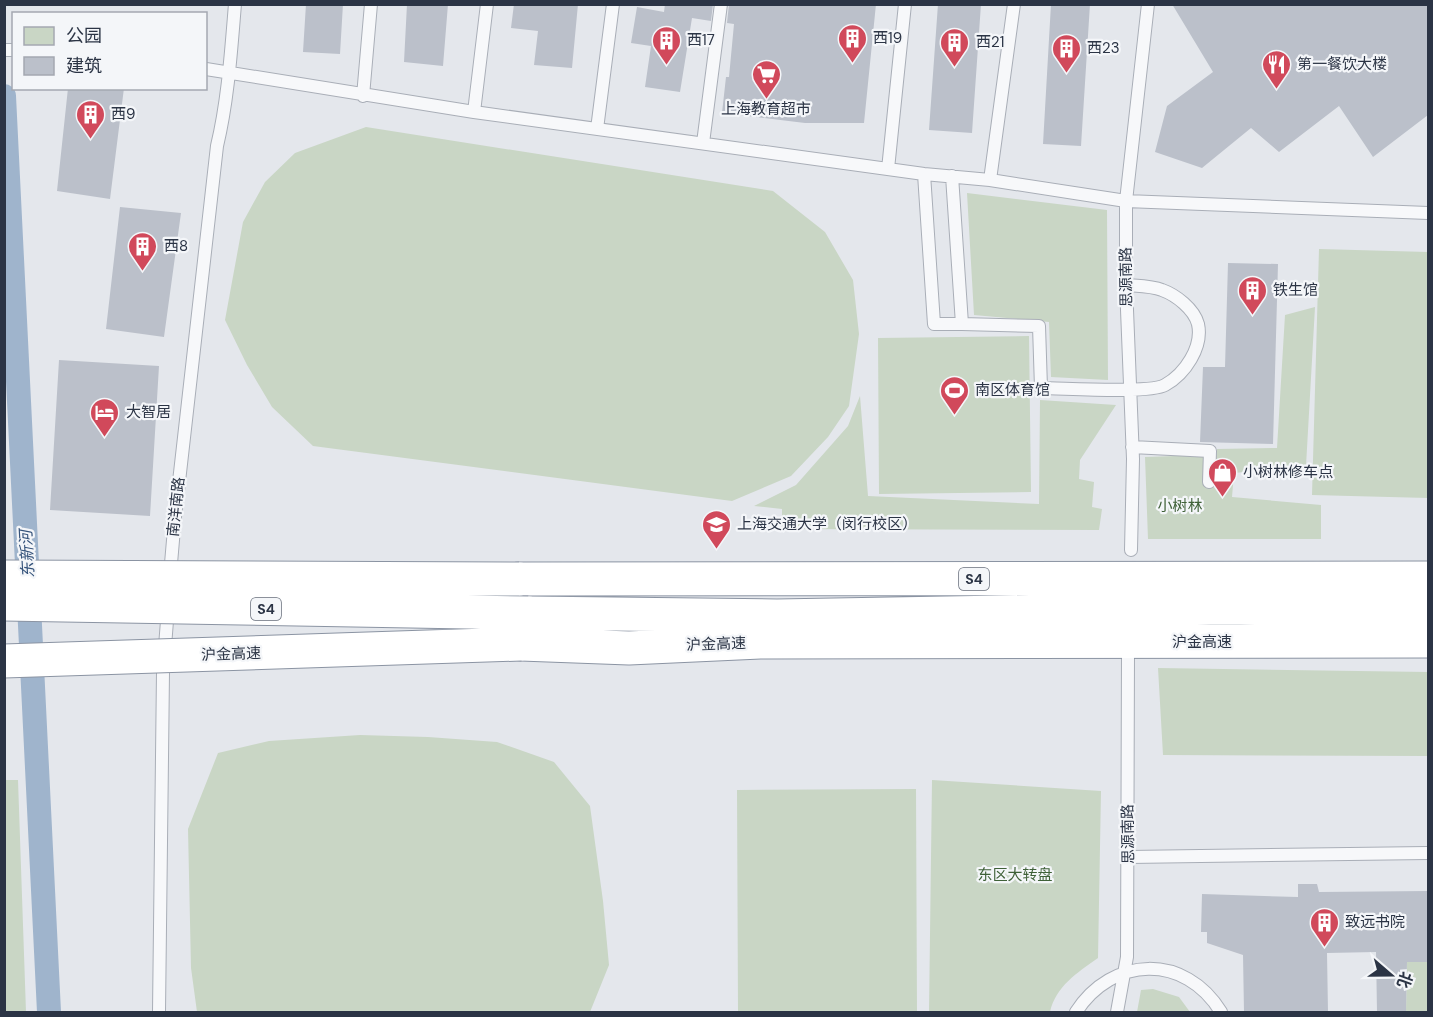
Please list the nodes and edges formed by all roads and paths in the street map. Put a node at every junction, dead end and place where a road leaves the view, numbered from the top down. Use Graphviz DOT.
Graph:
graph roads {
  1 [pos="235,4"];
  2 [pos="371,4"];
  3 [pos="487,4"];
  4 [pos="613,4"];
  5 [pos="721,4"];
  6 [pos="905,4"];
  7 [pos="1014,4"];
  8 [pos="1148,4"];
  9 [pos="207,69"];
  10 [pos="229,73"];
  11 [pos="363,96"];
  12 [pos="474,112"];
  13 [pos="597,129"];
  14 [pos="703,143"];
  15 [pos="888,169"];
  16 [pos="924,174"];
  17 [pos="952,176"];
  18 [pos="990,180"];
  19 [pos="1126,201"];
  20 [pos="1428,213"];
  21 [pos="1126,285"];
  22 [pos="962,324"];
  23 [pos="1130,390"];
  24 [pos="1132,447"];
  25 [pos="1209,482"];
  26 [pos="1131,550"];
  27 [pos="4,577"];
  28 [pos="1428,578"];
  29 [pos="4,604"];
  30 [pos="1428,611"];
  31 [pos="1428,641"];
  32 [pos="1128,654"];
  33 [pos="4,661"];
  34 [pos="1428,853"];
  35 [pos="1129,857"];
  36 [pos="1125,972"];
  37 [pos="159,1012"];
  38 [pos="1076,1012"];
  39 [pos="1117,1012"];
  40 [pos="1221,1012"];
  1 -- 10 [label="lane, 南洋南路"];
  2 -- 11 [label="lane"];
  3 -- 12 [label="lane"];
  4 -- 13 [label="lane"];
  5 -- 14 [label="lane"];
  6 -- 15 [label="lane"];
  7 -- 18 [label="lane"];
  8 -- 19 [label="lane, 思源南路"];
  9 -- 10 [label="lane"];
  10 -- 11 [label="lane"];
  10 -- 37 [label="lane, 南洋南路"];
  11 -- 12 [label="lane"];
  12 -- 13 [label="lane"];
  13 -- 14 [label="lane"];
  14 -- 15 [label="lane"];
  15 -- 16 [label="lane"];
  16 -- 17 [label="lane"];
  16 -- 22 [label="lane"];
  17 -- 18 [label="lane"];
  17 -- 22 [label="lane"];
  18 -- 19 [label="lane"];
  19 -- 20 [label="lane"];
  19 -- 21 [label="lane, 思源南路"];
  21 -- 23 [label="lane, 思源南路"];
  21 -- 23 [label="lane"];
  22 -- 23 [label="lane"];
  23 -- 24 [label="lane, 思源南路"];
  24 -- 25 [label="lane"];
  24 -- 26 [label="lane, 思源南路"];
  27 -- 28 [label="highway, S4, bridge"];
  29 -- 30 [label="highway, 沪金高速 / S4, bridge"];
  31 -- 33 [label="highway, 沪金高速, bridge"];
  32 -- 35 [label="lane, 思源南路"];
  34 -- 35 [label="lane"];
  35 -- 36 [label="lane, 思源南路"];
  36 -- 38 [label="lane"];
  36 -- 39 [label="lane, 思源南路"];
  36 -- 40 [label="lane"];
}
